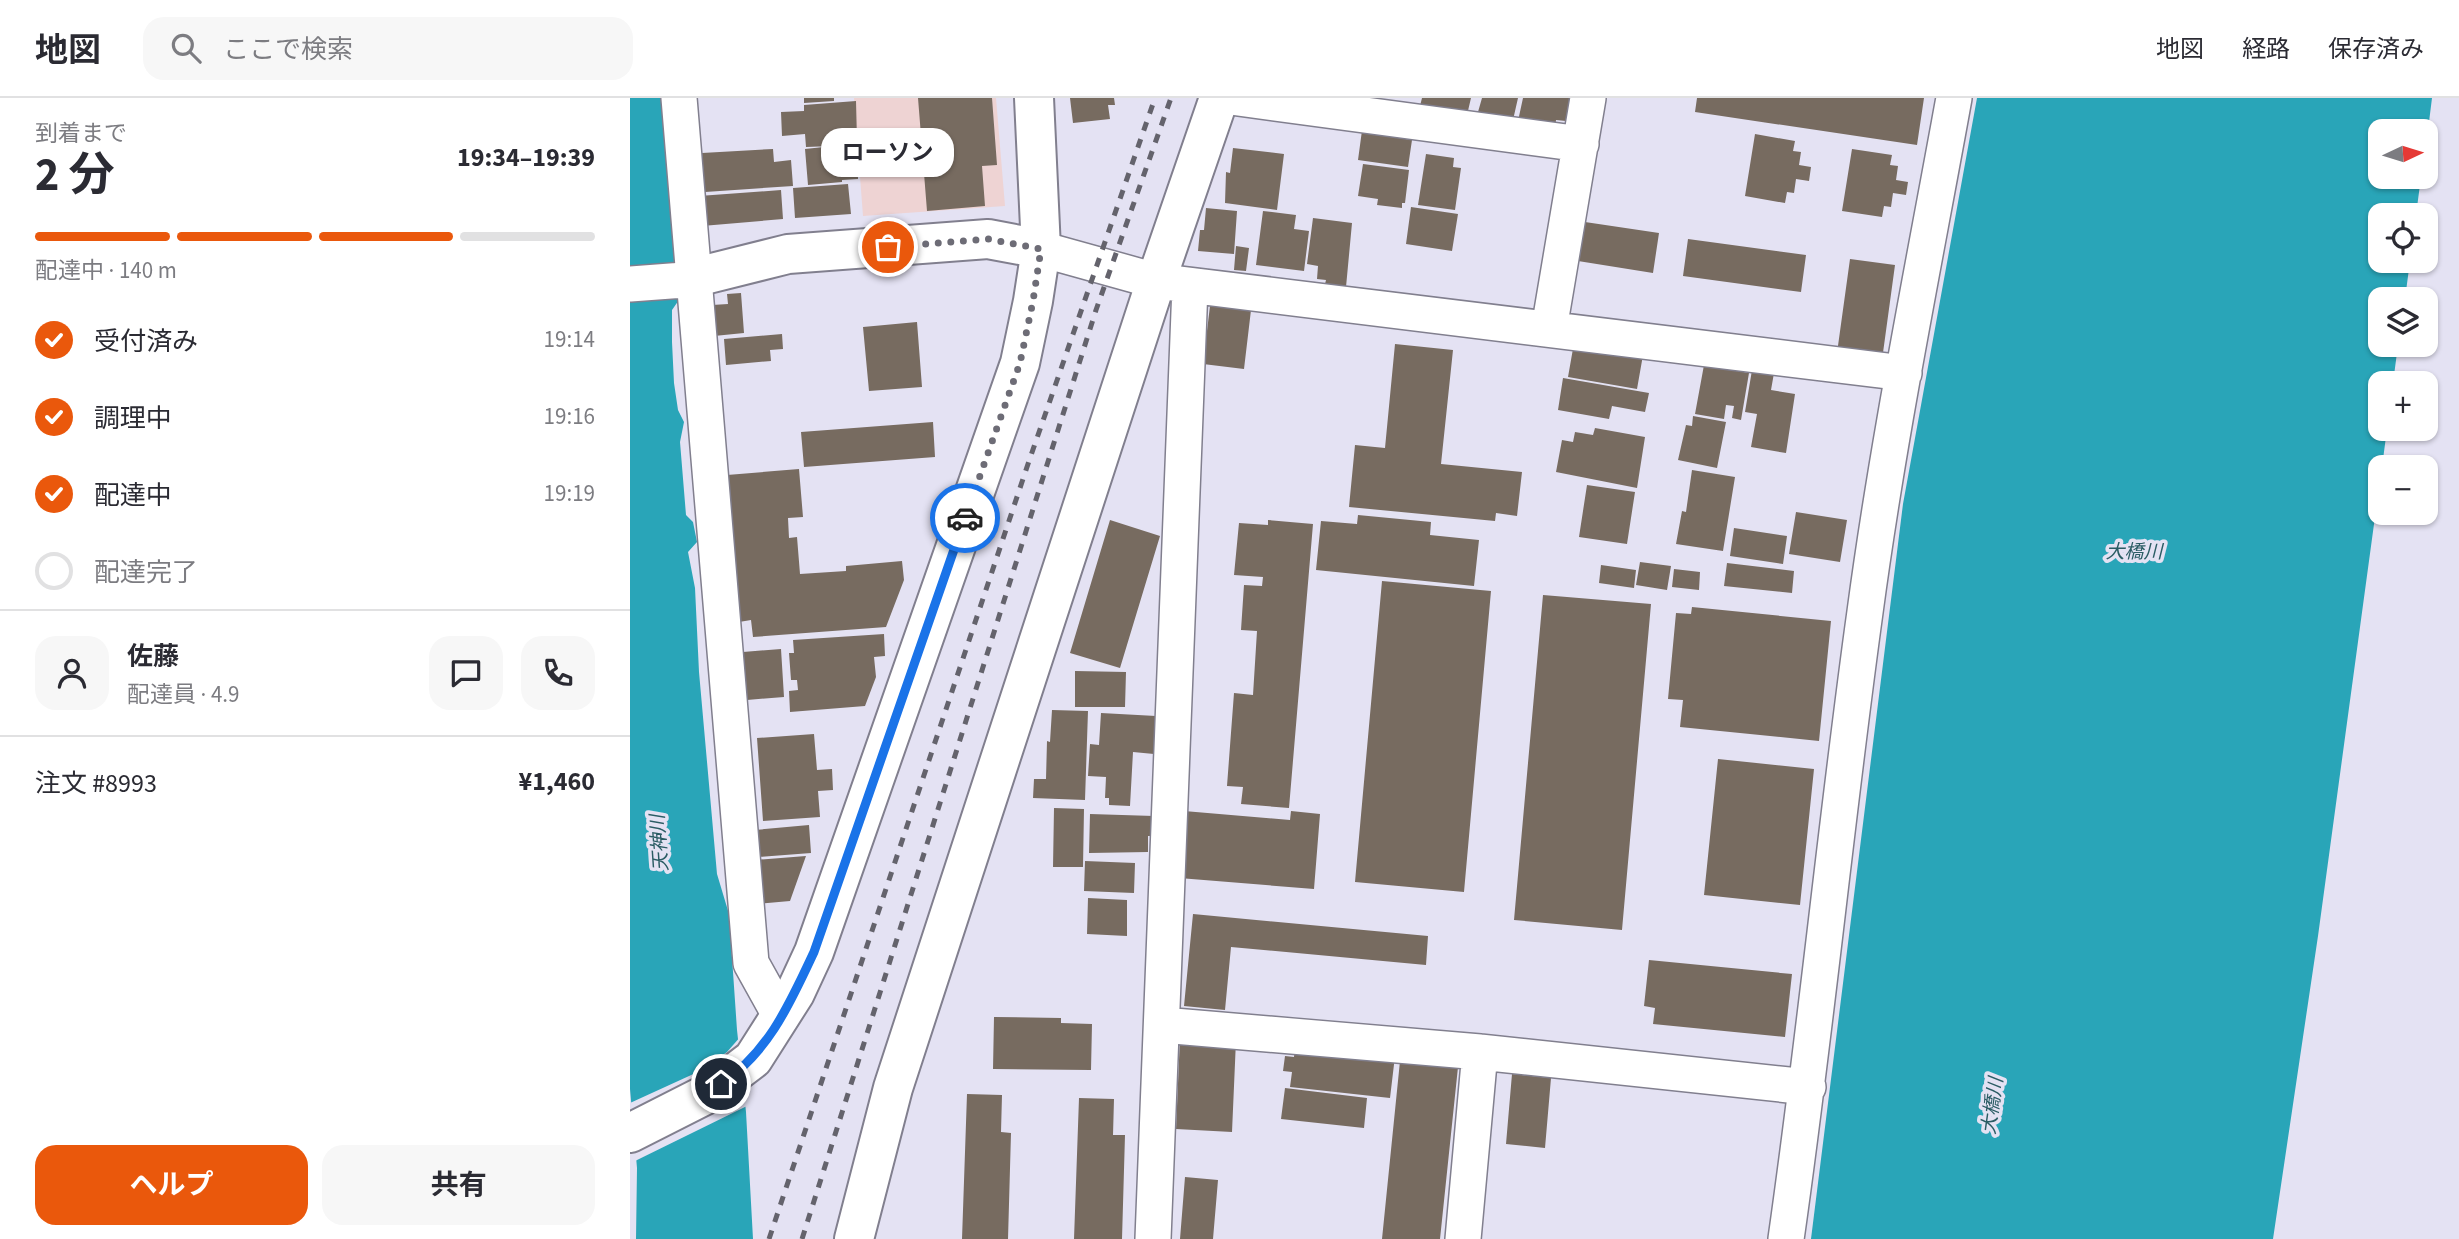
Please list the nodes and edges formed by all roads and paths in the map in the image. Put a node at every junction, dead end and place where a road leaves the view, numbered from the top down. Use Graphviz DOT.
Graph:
graph roads {
  1 [pos="679,98"];
  2 [pos="1034,98"];
  3 [pos="1219,98"];
  4 [pos="1238,98"];
  5 [pos="1588,98"];
  6 [pos="1954,98"];
  7 [pos="1580,144"];
  8 [pos="1041,249"];
  9 [pos="688,279"];
  10 [pos="630,284"];
  11 [pos="1173,284"];
  12 [pos="1549,329"];
  13 [pos="1904,373"];
  14 [pos="781,1017"];
  15 [pos="1162,1025"];
  16 [pos="1480,1052"];
  17 [pos="1808,1087"];
  18 [pos="630,1133"];
  19 [pos="854,1239"];
  20 [pos="1153,1239"];
  21 [pos="1463,1239"];
  22 [pos="1786,1239"];
  1 -- 9 [label="street"];
  2 -- 8 [label="street"];
  3 -- 11 [label="street"];
  4 -- 7 [label="street"];
  5 -- 7 [label="street"];
  6 -- 13 [label="street"];
  7 -- 12 [label="street"];
  8 -- 9 [label="street"];
  8 -- 11 [label="street"];
  8 -- 14 [label="street"];
  9 -- 10 [label="street"];
  9 -- 14 [label="street"];
  11 -- 12 [label="street"];
  11 -- 15 [label="street"];
  11 -- 19 [label="street"];
  12 -- 13 [label="street"];
  13 -- 17 [label="street"];
  14 -- 18 [label="street"];
  15 -- 16 [label="street"];
  15 -- 20 [label="street"];
  16 -- 17 [label="street"];
  16 -- 21 [label="street"];
  17 -- 22 [label="street"];
}
